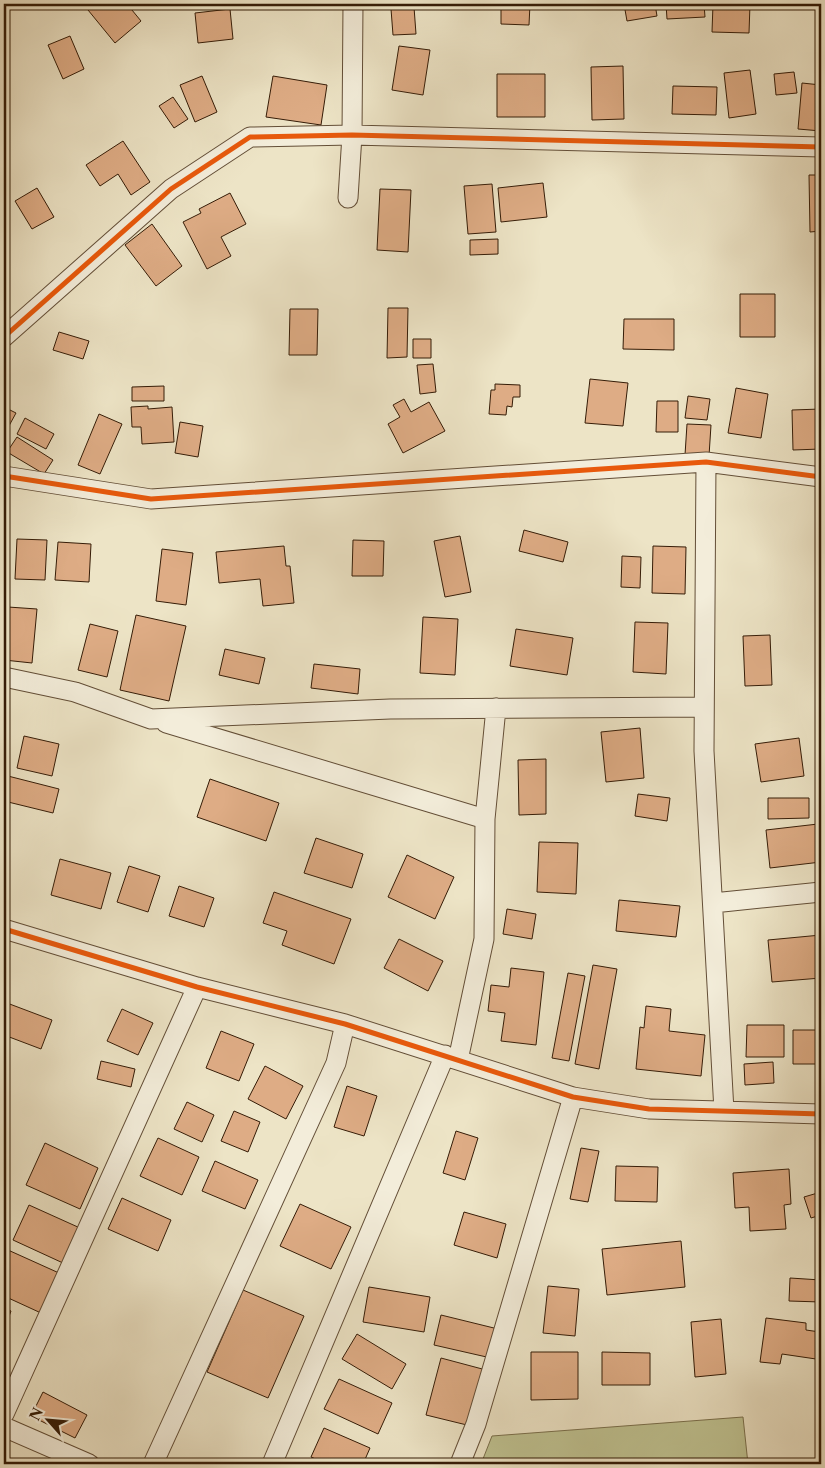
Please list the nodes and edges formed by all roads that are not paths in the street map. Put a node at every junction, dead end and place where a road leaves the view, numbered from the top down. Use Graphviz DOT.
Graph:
graph roads {
  1 [pos="353,4"];
  2 [pos="352,135"];
  3 [pos="821,146"];
  4 [pos="348,198"];
  5 [pos="4,337"];
  6 [pos="706,462"];
  7 [pos="4,476"];
  8 [pos="821,477"];
  9 [pos="4,676"];
  10 [pos="704,706"];
  11 [pos="496,708"];
  12 [pos="151,719"];
  13 [pos="485,820"];
  14 [pos="821,892"];
  15 [pos="713,903"];
  16 [pos="4,929"];
  17 [pos="197,987"];
  18 [pos="345,1024"];
  19 [pos="452,1058"];
  20 [pos="573,1096"];
  21 [pos="724,1111"];
  22 [pos="821,1114"];
  23 [pos="4,1414"];
  24 [pos="4,1427"];
  25 [pos="89,1464"];
  26 [pos="153,1464"];
  27 [pos="272,1464"];
  28 [pos="460,1464"];
  1 -- 2 [label="street"];
  2 -- 3 [label="street"];
  2 -- 4 [label="street"];
  2 -- 5 [label="street"];
  6 -- 7 [label="street"];
  6 -- 8 [label="street"];
  6 -- 10 [label="street"];
  9 -- 12 [label="street"];
  10 -- 11 [label="street"];
  10 -- 15 [label="street"];
  11 -- 12 [label="street"];
  11 -- 13 [label="street"];
  12 -- 13 [label="street"];
  13 -- 19 [label="street"];
  14 -- 15 [label="street"];
  15 -- 21 [label="street"];
  16 -- 17 [label="street"];
  17 -- 18 [label="street"];
  17 -- 23 [label="street"];
  18 -- 19 [label="street"];
  18 -- 26 [label="street"];
  19 -- 20 [label="street"];
  19 -- 27 [label="street"];
  20 -- 21 [label="street"];
  20 -- 28 [label="street"];
  21 -- 22 [label="street"];
  24 -- 25 [label="street"];
}
